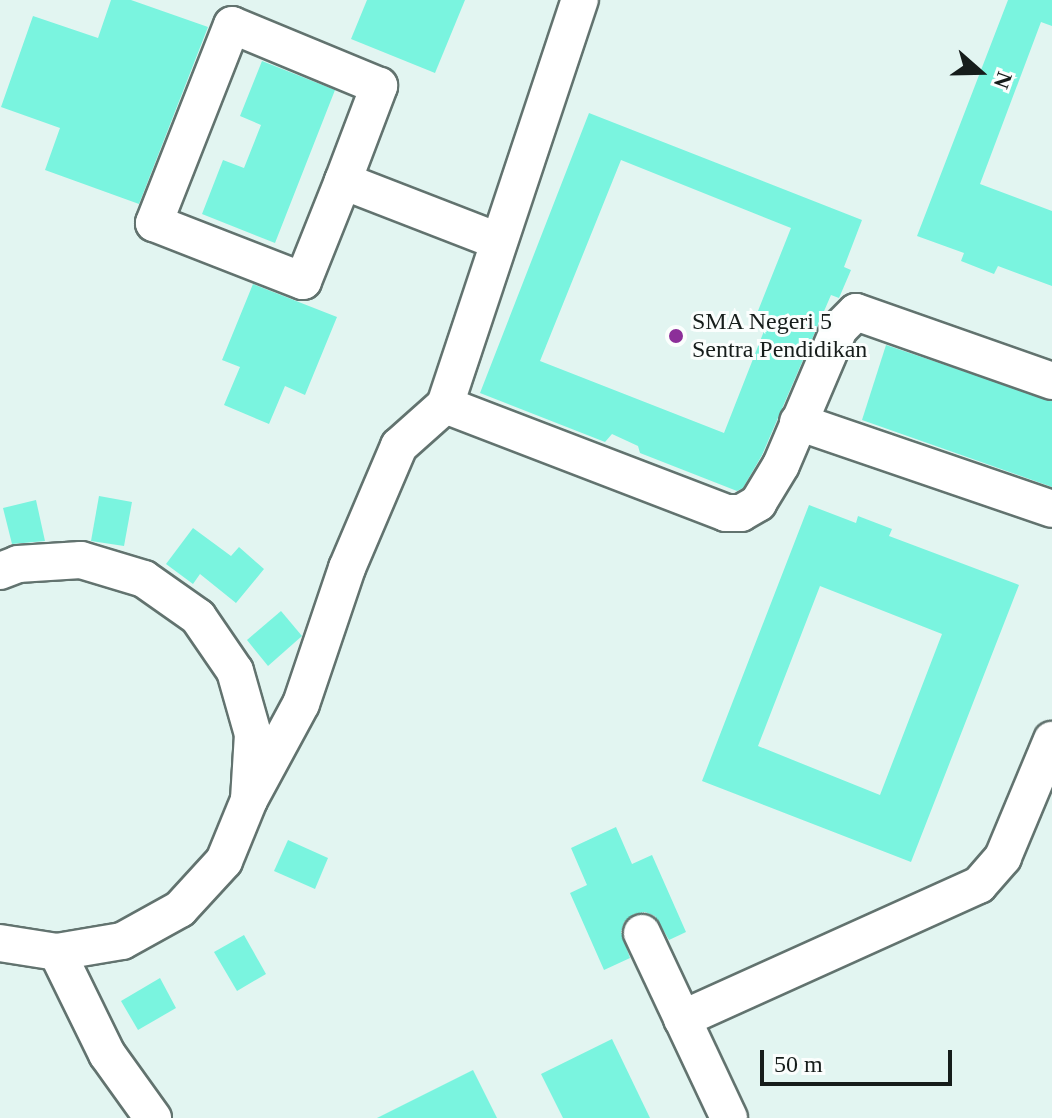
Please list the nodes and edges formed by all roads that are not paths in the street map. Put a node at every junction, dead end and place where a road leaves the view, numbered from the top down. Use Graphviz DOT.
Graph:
graph roads {
  1 [pos="580,0"];
  2 [pos="343,181"];
  3 [pos="498,241"];
  4 [pos="1052,381"];
  5 [pos="445,405"];
  6 [pos="798,422"];
  7 [pos="1052,509"];
  8 [pos="0,571"];
  9 [pos="1052,740"];
  10 [pos="249,800"];
  11 [pos="642,933"];
  12 [pos="0,943"];
  13 [pos="57,952"];
  14 [pos="682,1019"];
  15 [pos="153,1118"];
  16 [pos="729,1118"];
  1 -- 3 [label="lane"];
  2 -- 2 [label="lane"];
  2 -- 3 [label="lane"];
  3 -- 5 [label="lane"];
  4 -- 6 [label="lane"];
  5 -- 6 [label="lane"];
  5 -- 10 [label="lane"];
  6 -- 7 [label="lane"];
  8 -- 10 [label="lane"];
  9 -- 14 [label="lane"];
  10 -- 13 [label="lane"];
  11 -- 14 [label="lane"];
  12 -- 13 [label="lane"];
  13 -- 15 [label="lane"];
  14 -- 16 [label="lane"];
}
